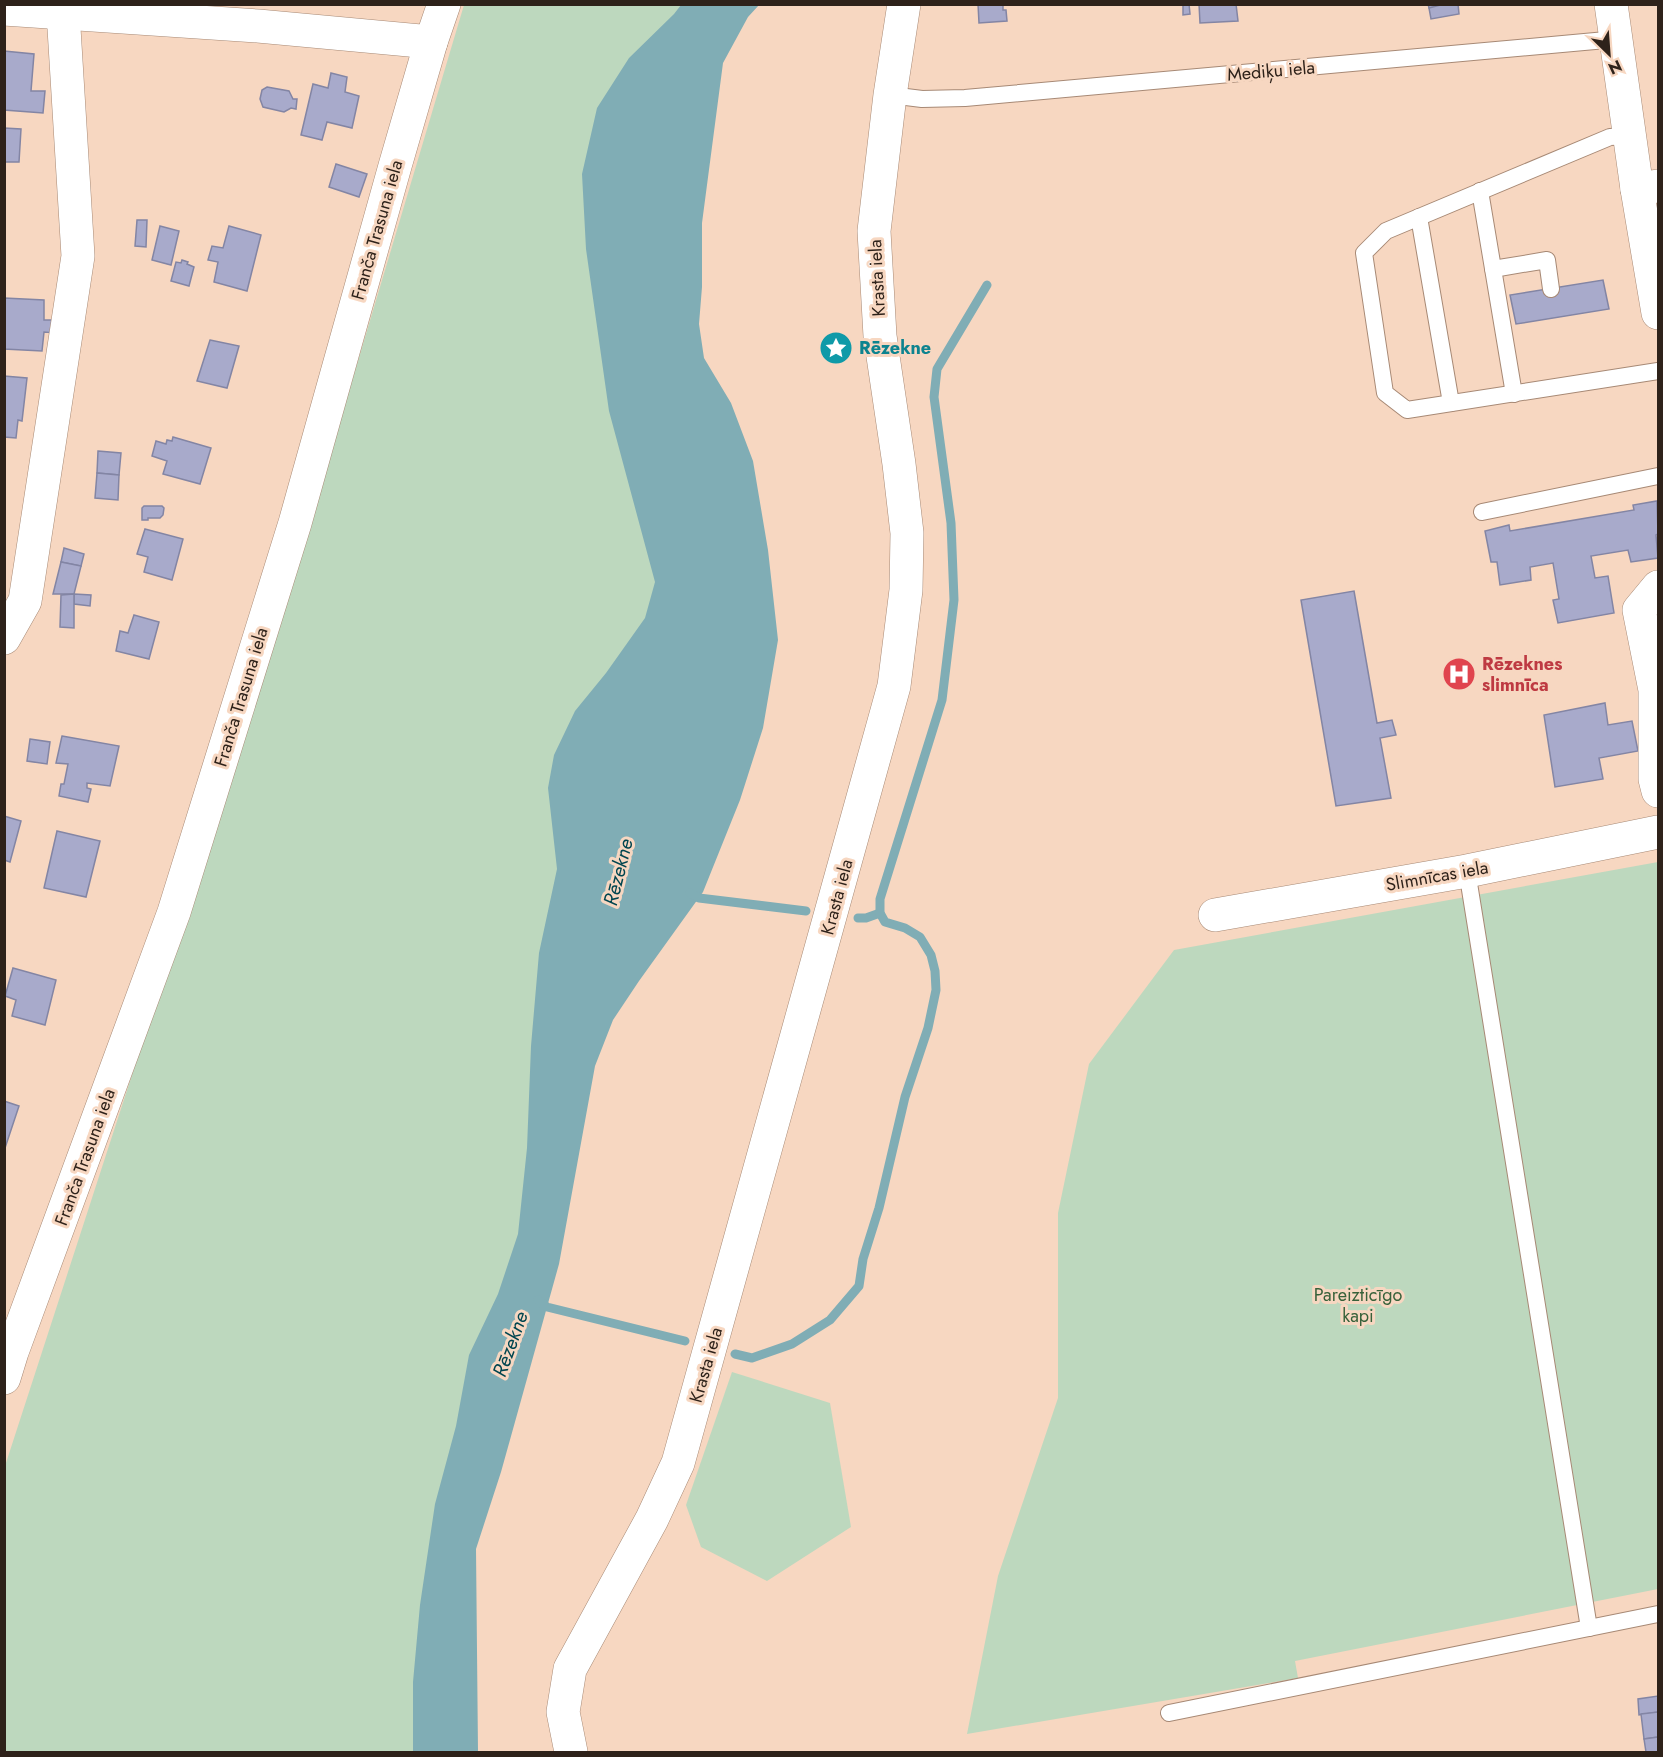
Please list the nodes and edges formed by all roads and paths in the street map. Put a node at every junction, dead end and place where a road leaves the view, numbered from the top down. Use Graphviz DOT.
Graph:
graph roads {
  1 [pos="444,4"];
  2 [pos="904,4"];
  3 [pos="1611,4"];
  4 [pos="4,9"];
  5 [pos="63,12"];
  6 [pos="1617,39"];
  7 [pos="431,42"];
  8 [pos="890,95"];
  9 [pos="1630,136"];
  10 [pos="1648,188"];
  11 [pos="1480,191"];
  12 [pos="1419,217"];
  13 [pos="1493,269"];
  14 [pos="1551,289"];
  15 [pos="1659,313"];
  16 [pos="1659,371"];
  17 [pos="1514,394"];
  18 [pos="1451,403"];
  19 [pos="1659,476"];
  20 [pos="1482,512"];
  21 [pos="1659,587"];
  22 [pos="4,638"];
  23 [pos="1659,791"];
  24 [pos="1659,832"];
  25 [pos="1467,871"];
  26 [pos="1215,915"];
  27 [pos="4,1378"];
  28 [pos="1659,1614"];
  29 [pos="1589,1628"];
  30 [pos="1168,1713"];
  31 [pos="571,1752"];
  1 -- 7 [label="street, Franča Trasuna iela"];
  2 -- 8 [label="street, Krasta iela"];
  3 -- 6 [label="street"];
  4 -- 5 [label="street"];
  5 -- 7 [label="street"];
  5 -- 22 [label="street"];
  6 -- 8 [label="lane, Mediķu iela"];
  6 -- 9 [label="street"];
  7 -- 27 [label="street, Franča Trasuna iela"];
  8 -- 31 [label="street, Krasta iela"];
  9 -- 10 [label="street"];
  9 -- 11 [label="lane"];
  10 -- 15 [label="street"];
  11 -- 12 [label="lane"];
  11 -- 13 [label="lane"];
  12 -- 18 [label="lane"];
  12 -- 18 [label="lane"];
  13 -- 14 [label="lane"];
  13 -- 17 [label="lane"];
  16 -- 17 [label="lane"];
  17 -- 18 [label="lane"];
  19 -- 20 [label="lane"];
  21 -- 23 [label="street"];
  24 -- 25 [label="street, Slimnīcas iela"];
  25 -- 26 [label="street, Slimnīcas iela"];
  25 -- 29 [label="lane"];
  28 -- 29 [label="lane"];
  29 -- 30 [label="lane"];
}
